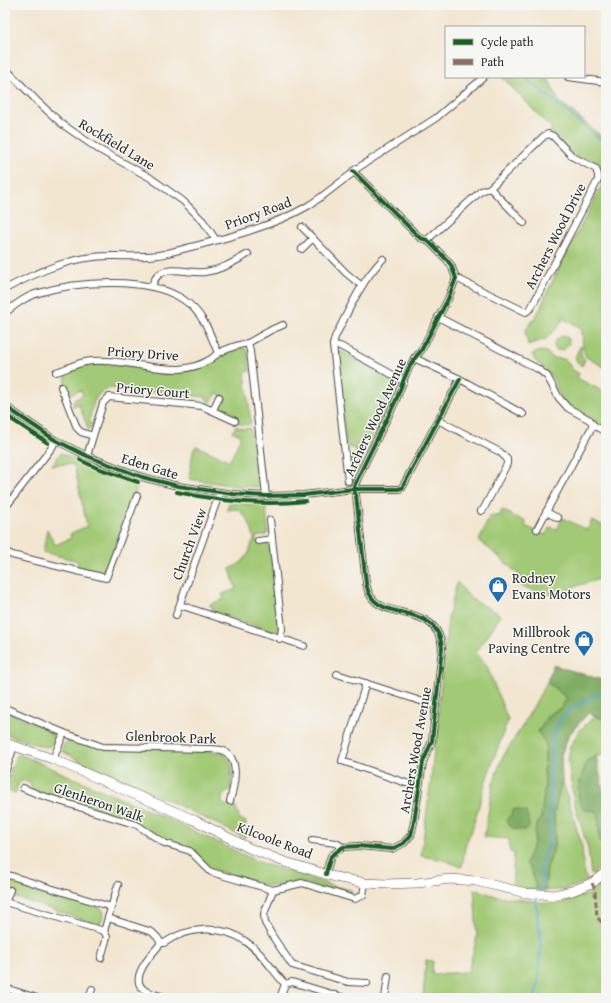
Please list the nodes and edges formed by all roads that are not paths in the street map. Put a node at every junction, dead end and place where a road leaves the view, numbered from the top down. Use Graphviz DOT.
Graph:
graph roads {
  1 [pos="5,68"];
  2 [pos="483,78"];
  3 [pos="576,78"];
  4 [pos="606,82"];
  5 [pos="353,171"];
  6 [pos="490,188"];
  7 [pos="524,223"];
  8 [pos="302,227"];
  9 [pos="313,238"];
  10 [pos="216,240"];
  11 [pos="427,240"];
  12 [pos="302,249"];
  13 [pos="248,254"];
  14 [pos="383,259"];
  15 [pos="456,278"];
  16 [pos="362,286"];
  17 [pos="152,287"];
  18 [pos="5,289"];
  19 [pos="5,313"];
  20 [pos="438,317"];
  21 [pos="283,325"];
  22 [pos="248,343"];
  23 [pos="333,345"];
  24 [pos="218,353"];
  25 [pos="414,358"];
  26 [pos="56,372"];
  27 [pos="460,379"];
  28 [pos="404,381"];
  29 [pos="62,387"];
  30 [pos="219,397"];
  31 [pos="5,406"];
  32 [pos="212,410"];
  33 [pos="523,414"];
  34 [pos="235,420"];
  35 [pos="438,420"];
  36 [pos="593,426"];
  37 [pos="606,432"];
  38 [pos="93,436"];
  39 [pos="55,440"];
  40 [pos="87,456"];
  41 [pos="348,481"];
  42 [pos="354,489"];
  43 [pos="220,492"];
  44 [pos="137,496"];
  45 [pos="266,496"];
  46 [pos="5,508"];
  47 [pos="481,511"];
  48 [pos="546,512"];
  49 [pos="558,518"];
  50 [pos="270,520"];
  51 [pos="537,529"];
  52 [pos="272,539"];
  53 [pos="258,541"];
  54 [pos="5,551"];
  55 [pos="180,605"];
  56 [pos="176,615"];
  57 [pos="280,638"];
  58 [pos="304,646"];
  59 [pos="337,674"];
  60 [pos="366,683"];
  61 [pos="436,706"];
  62 [pos="5,708"];
  63 [pos="64,733"];
  64 [pos="9,745"];
  65 [pos="53,759"];
  66 [pos="5,773"];
  67 [pos="418,787"];
  68 [pos="23,788"];
  69 [pos="230,801"];
  70 [pos="312,840"];
  71 [pos="344,847"];
  72 [pos="606,872"];
  73 [pos="5,874"];
  74 [pos="326,874"];
  75 [pos="365,883"];
  76 [pos="118,885"];
  77 [pos="10,890"];
  78 [pos="273,890"];
  79 [pos="5,903"];
  80 [pos="111,907"];
  81 [pos="108,918"];
  82 [pos="104,931"];
  83 [pos="161,943"];
  84 [pos="101,958"];
  85 [pos="388,976"];
  86 [pos="367,983"];
  87 [pos="285,984"];
  88 [pos="5,988"];
  89 [pos="92,989"];
  90 [pos="37,998"];
  91 [pos="89,998"];
  92 [pos="168,998"];
  93 [pos="280,998"];
  94 [pos="345,998"];
  95 [pos="385,998"];
  1 -- 10 [label="street, Rockfield Lane"];
  2 -- 5 [label="street, Priory Road"];
  3 -- 4 [label="street"];
  5 -- 10 [label="street, Priory Road"];
  5 -- 11 [label="street"];
  6 -- 7 [label="street"];
  6 -- 11 [label="street, Archers Wood Drive"];
  6 -- 15 [label="street, Archers Wood Drive"];
  8 -- 9 [label="street"];
  9 -- 12 [label="street"];
  9 -- 16 [label="street"];
  10 -- 18 [label="street, Priory Road"];
  11 -- 15 [label="street"];
  13 -- 17 [label="street"];
  14 -- 16 [label="street"];
  15 -- 20 [label="street, Archers Wood Avenue"];
  16 -- 23 [label="street"];
  17 -- 19 [label="street"];
  17 -- 24 [label="street"];
  20 -- 25 [label="street, Archers Wood Avenue"];
  20 -- 36 [label="street"];
  21 -- 22 [label="street, Priory Drive"];
  22 -- 24 [label="street, Priory Drive"];
  22 -- 45 [label="street"];
  23 -- 28 [label="street"];
  23 -- 41 [label="street"];
  24 -- 26 [label="street, Priory Drive"];
  25 -- 27 [label="street"];
  25 -- 28 [label="street, Archers Wood Avenue"];
  27 -- 33 [label="street"];
  27 -- 35 [label="street"];
  28 -- 42 [label="street, Archers Wood Avenue"];
  29 -- 38 [label="street"];
  30 -- 32 [label="street"];
  31 -- 39 [label="street, Eden Gate"];
  32 -- 34 [label="street, Priory Court"];
  32 -- 38 [label="street, Priory Court"];
  35 -- 42 [label="street, Eden Gate"];
  35 -- 47 [label="street"];
  36 -- 37 [label="street"];
  36 -- 48 [label="street"];
  38 -- 40 [label="street, Priory Court"];
  39 -- 40 [label="street, Eden Gate"];
  39 -- 46 [label="street"];
  40 -- 43 [label="street, Eden Gate"];
  42 -- 45 [label="street, Eden Gate"];
  42 -- 61 [label="street, Archers Wood Avenue"];
  43 -- 45 [label="street, Eden Gate"];
  43 -- 55 [label="street, Church View"];
  44 -- 54 [label="street"];
  48 -- 49 [label="street"];
  48 -- 51 [label="street"];
  50 -- 52 [label="street"];
  52 -- 53 [label="street"];
  52 -- 57 [label="street"];
  55 -- 56 [label="street, Church View"];
  55 -- 57 [label="street"];
  57 -- 58 [label="street"];
  59 -- 60 [label="street"];
  60 -- 61 [label="street"];
  60 -- 67 [label="street"];
  61 -- 67 [label="street, Archers Wood Avenue"];
  62 -- 63 [label="street, Glenbrook Park"];
  63 -- 65 [label="street"];
  63 -- 69 [label="street, Glenbrook Park"];
  64 -- 65 [label="main road, Kilcoole Road"];
  64 -- 66 [label="street"];
  65 -- 74 [label="main road, Kilcoole Road"];
  67 -- 71 [label="street, Archers Wood Avenue"];
  68 -- 78 [label="street, Glenheron Walk"];
  70 -- 71 [label="street, Archers Wood Avenue"];
  71 -- 74 [label="street"];
  72 -- 75 [label="main road, Kilcoole Road"];
  73 -- 80 [label="street"];
  74 -- 75 [label="main road, Kilcoole Road"];
  75 -- 78 [label="street, Glenheron Walk"];
  76 -- 80 [label="street"];
  77 -- 79 [label="street"];
  78 -- 86 [label="street"];
  79 -- 82 [label="street"];
  80 -- 81 [label="street"];
  81 -- 82 [label="street"];
  81 -- 83 [label="street"];
  82 -- 84 [label="street"];
  83 -- 87 [label="street"];
  83 -- 92 [label="street"];
  85 -- 95 [label="street"];
  87 -- 93 [label="street"];
  87 -- 94 [label="street"];
  88 -- 90 [label="street"];
  89 -- 91 [label="street"];
}
